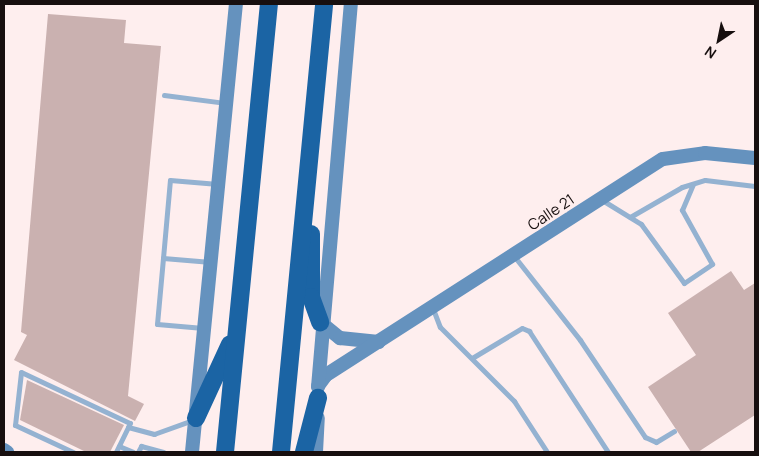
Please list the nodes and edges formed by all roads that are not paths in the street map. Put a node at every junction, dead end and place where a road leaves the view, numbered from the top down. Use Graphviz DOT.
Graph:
graph roads {
  1 [pos="236,4"];
  2 [pos="269,4"];
  3 [pos="324,4"];
  4 [pos="351,4"];
  5 [pos="164,95"];
  6 [pos="226,103"];
  7 [pos="755,158"];
  8 [pos="218,184"];
  9 [pos="693,184"];
  10 [pos="755,186"];
  11 [pos="600,198"];
  12 [pos="305,203"];
  13 [pos="630,217"];
  14 [pos="514,256"];
  15 [pos="163,258"];
  16 [pos="211,262"];
  17 [pos="433,309"];
  18 [pos="320,322"];
  19 [pos="205,328"];
  20 [pos="236,332"];
  21 [pos="379,342"];
  22 [pos="472,358"];
  23 [pos="318,392"];
  24 [pos="196,418"];
  25 [pos="128,427"];
  26 [pos="674,431"];
  27 [pos="119,446"];
  28 [pos="73,452"];
  29 [pos="116,452"];
  30 [pos="132,452"];
  31 [pos="138,452"];
  32 [pos="163,452"];
  33 [pos="192,452"];
  34 [pos="225,452"];
  35 [pos="281,452"];
  36 [pos="304,452"];
  37 [pos="316,452"];
  38 [pos="547,452"];
  39 [pos="608,452"];
  1 -- 6 [label="main road"];
  2 -- 20 [label="highway"];
  3 -- 12 [label="highway"];
  4 -- 18 [label="main road"];
  5 -- 6 [label="lane"];
  6 -- 8 [label="main road"];
  7 -- 11 [label="main road, Calle 21"];
  8 -- 15 [label="lane"];
  8 -- 16 [label="main road"];
  9 -- 10 [label="lane"];
  9 -- 13 [label="lane"];
  9 -- 13 [label="lane"];
  11 -- 13 [label="lane"];
  11 -- 14 [label="main road, Calle 21"];
  12 -- 18 [label="highway"];
  12 -- 35 [label="highway"];
  14 -- 17 [label="main road, Calle 21"];
  14 -- 26 [label="lane"];
  15 -- 16 [label="lane"];
  15 -- 19 [label="lane"];
  16 -- 19 [label="main road"];
  17 -- 21 [label="main road, Calle 21"];
  17 -- 22 [label="lane"];
  18 -- 21 [label="main road"];
  18 -- 23 [label="main road"];
  19 -- 24 [label="main road"];
  20 -- 24 [label="highway"];
  20 -- 34 [label="highway"];
  21 -- 23 [label="main road, Calle 21"];
  22 -- 38 [label="lane"];
  22 -- 39 [label="lane"];
  23 -- 36 [label="highway"];
  23 -- 37 [label="main road"];
  24 -- 25 [label="lane"];
  24 -- 33 [label="main road"];
  25 -- 27 [label="lane"];
  25 -- 28 [label="lane"];
  27 -- 29 [label="lane"];
  27 -- 30 [label="lane"];
  31 -- 32 [label="lane"];
}
